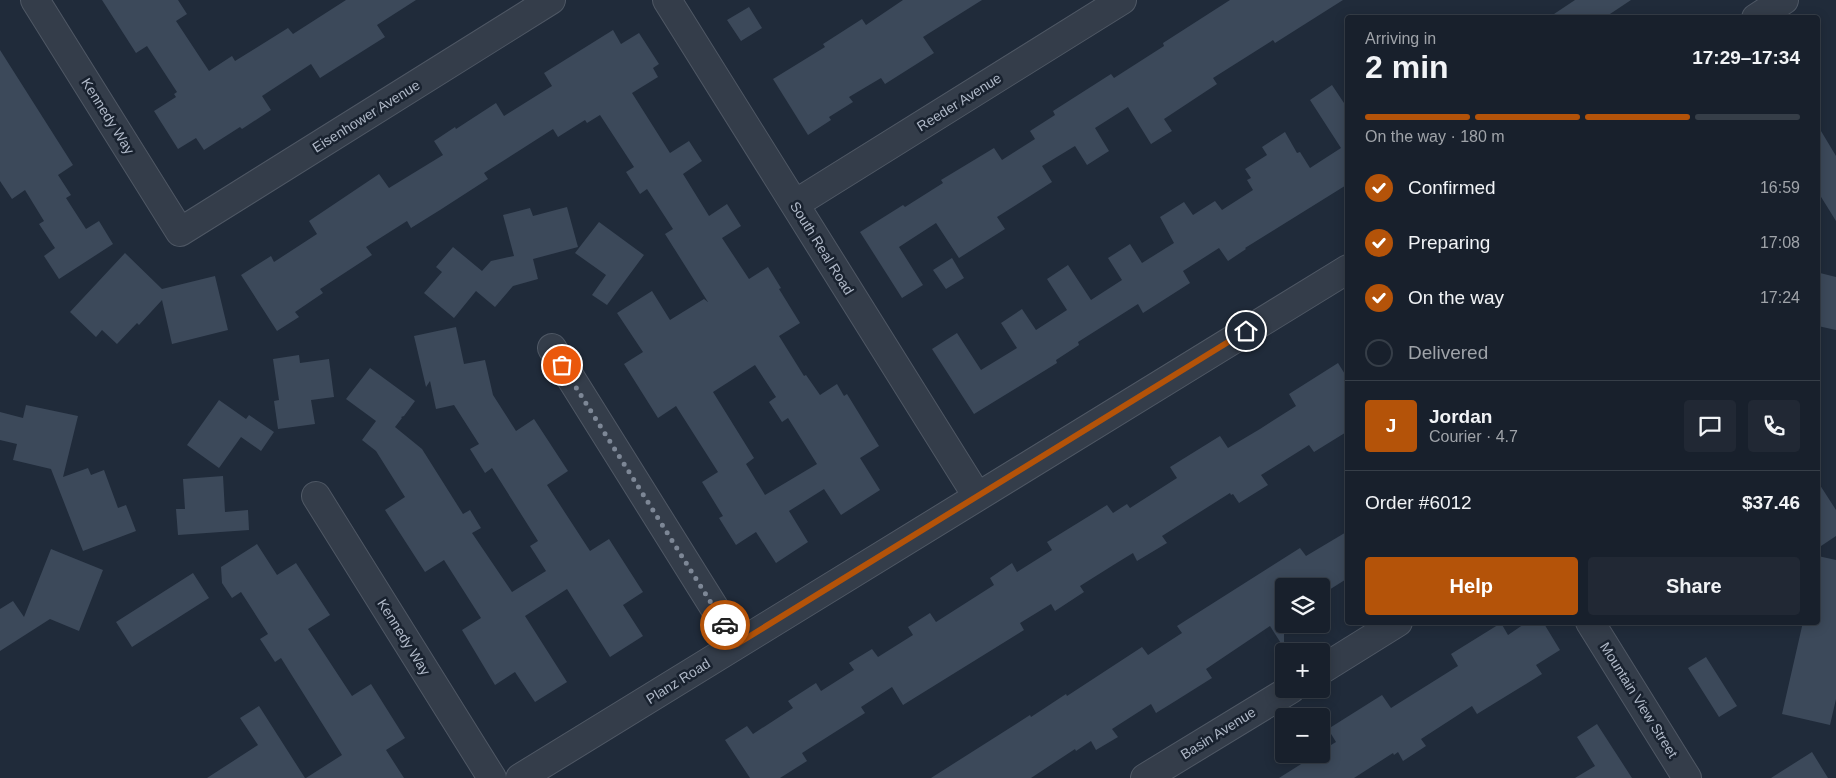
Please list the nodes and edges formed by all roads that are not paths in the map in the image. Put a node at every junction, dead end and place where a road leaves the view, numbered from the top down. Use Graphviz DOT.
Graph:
graph roads {
  1 [pos="35,0"];
  2 [pos="551,0"];
  3 [pos="667,0"];
  4 [pos="1122,0"];
  5 [pos="1784,0"];
  6 [pos="1761,15"];
  7 [pos="795,204"];
  8 [pos="180,232"];
  9 [pos="1345,271"];
  10 [pos="552,348"];
  11 [pos="316,496"];
  12 [pos="977,496"];
  13 [pos="1393,625"];
  14 [pos="1592,625"];
  15 [pos="737,644"];
  16 [pos="1330,664"];
  17 [pos="1276,698"];
  18 [pos="492,778"];
  19 [pos="520,778"];
  20 [pos="1145,778"];
  21 [pos="1687,778"];
  1 -- 8 [label="street, Kennedy Way"];
  2 -- 8 [label="street, Eisenhower Avenue"];
  3 -- 7 [label="street, South Real Road"];
  4 -- 7 [label="street, Reeder Avenue"];
  5 -- 6 [label="street"];
  7 -- 12 [label="street, South Real Road"];
  9 -- 12 [label="street, Planz Road"];
  10 -- 15 [label="street"];
  11 -- 18 [label="street, Kennedy Way"];
  12 -- 15 [label="street, Planz Road"];
  13 -- 16 [label="street"];
  14 -- 21 [label="street, Mountain View Street"];
  15 -- 19 [label="street, Planz Road"];
  17 -- 20 [label="street, Basin Avenue"];
}
